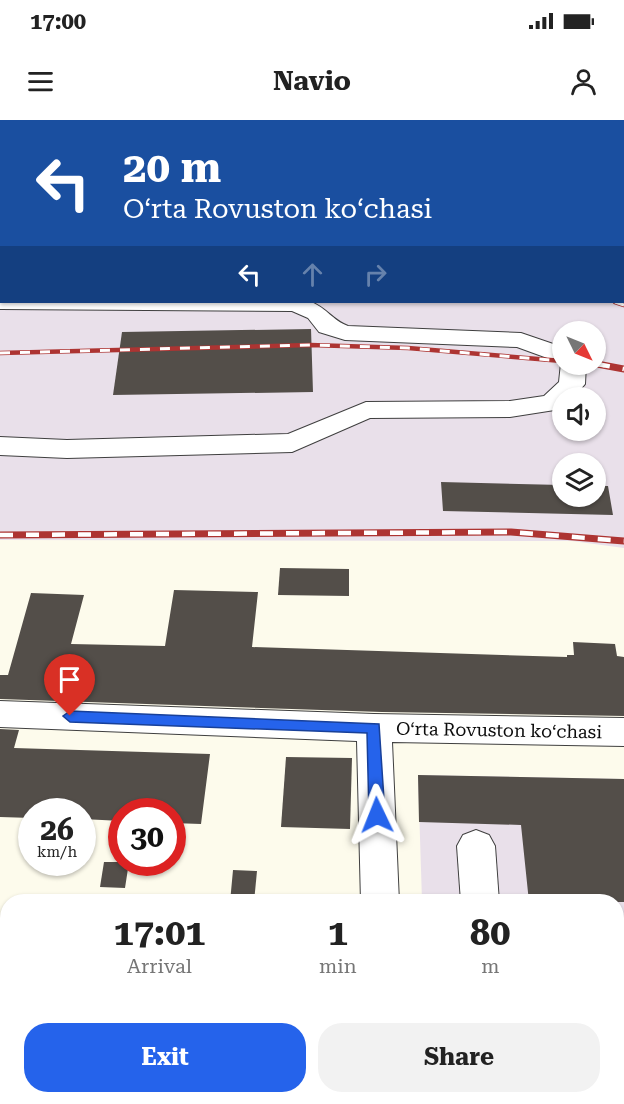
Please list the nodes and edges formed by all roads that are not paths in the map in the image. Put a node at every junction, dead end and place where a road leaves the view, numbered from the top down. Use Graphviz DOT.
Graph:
graph roads {
  1 [pos="148,303"];
  2 [pos="552,352"];
  3 [pos="572,375"];
  4 [pos="0,446"];
  5 [pos="0,714"];
  6 [pos="374,728"];
  7 [pos="624,732"];
  8 [pos="476,846"];
  9 [pos="380,894"];
  10 [pos="479,894"];
  1 -- 2 [label="street"];
  3 -- 4 [label="street"];
  5 -- 6 [label="street, Oʻrta Rovuston koʻchasi"];
  6 -- 7 [label="street, Oʻrta Rovuston koʻchasi"];
  6 -- 9 [label="street, Oʻrta Rovuston koʻchasi"];
  8 -- 10 [label="street"];
}
